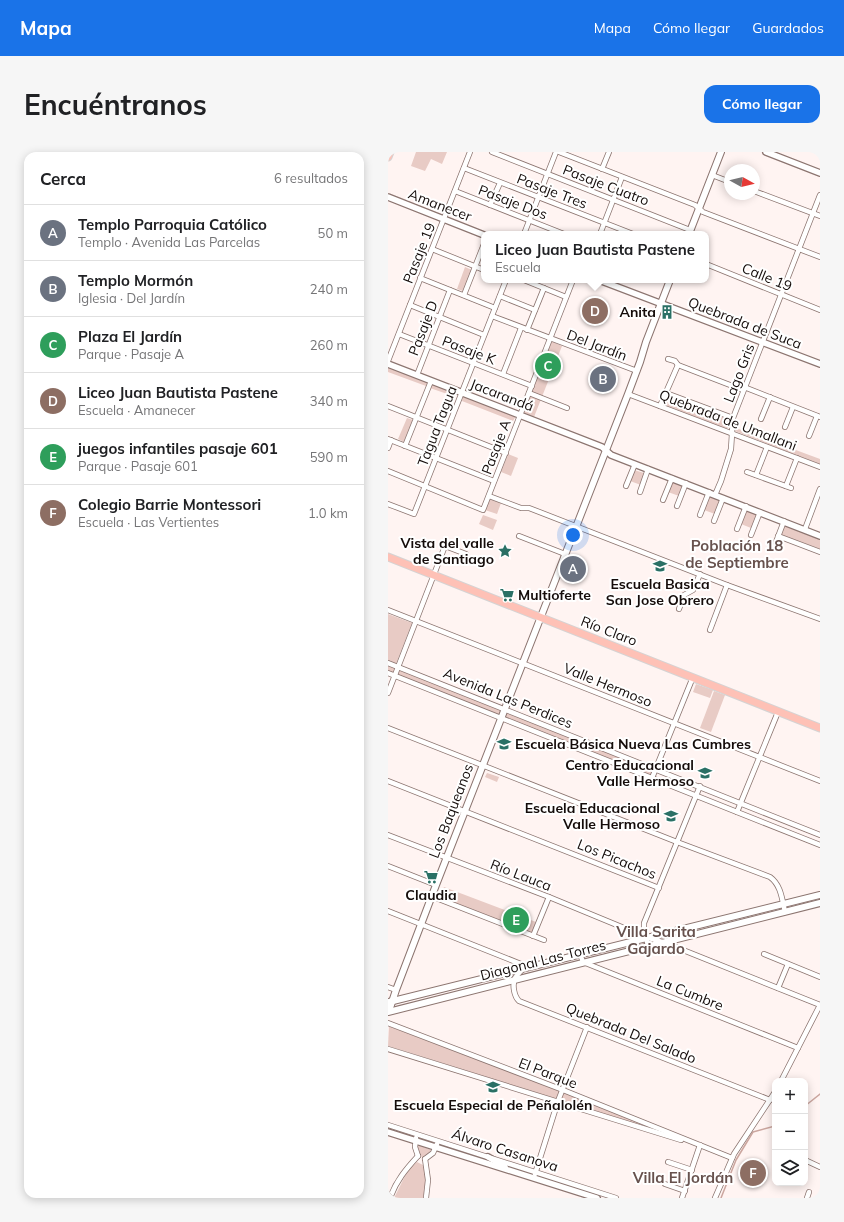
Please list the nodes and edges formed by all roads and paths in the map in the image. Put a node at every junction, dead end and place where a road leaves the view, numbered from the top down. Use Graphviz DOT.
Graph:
graph roads {
  1 [pos="390,152"];
  2 [pos="470,152"];
  3 [pos="492,152"];
  4 [pos="511,152"];
  5 [pos="556,152"];
  6 [pos="559,152"];
  7 [pos="609,152"];
  8 [pos="721,152"];
  9 [pos="766,152"];
  10 [pos="388,156"];
  11 [pos="509,158"];
  12 [pos="464,168"];
  13 [pos="602,169"];
  14 [pos="820,173"];
  15 [pos="548,174"];
  16 [pos="712,175"];
  17 [pos="622,177"];
  18 [pos="724,180"];
  19 [pos="500,183"];
  20 [pos="455,191"];
  21 [pos="760,193"];
  22 [pos="820,195"];
  23 [pos="388,197"];
  24 [pos="538,197"];
  25 [pos="613,200"];
  26 [pos="490,205"];
  27 [pos="699,209"];
  28 [pos="813,213"];
  29 [pos="820,216"];
  30 [pos="444,219"];
  31 [pos="529,220"];
  32 [pos="604,223"];
  33 [pos="525,231"];
  34 [pos="556,231"];
  35 [pos="601,231"];
  36 [pos="625,231"];
  37 [pos="687,231"];
  38 [pos="689,231"];
  39 [pos="481,234"];
  40 [pos="432,249"];
  41 [pos="799,249"];
  42 [pos="481,251"];
  43 [pos="820,257"];
  44 [pos="709,265"];
  45 [pos="475,266"];
  46 [pos="481,269"];
  47 [pos="420,278"];
  48 [pos="505,283"];
  49 [pos="532,283"];
  50 [pos="572,283"];
  51 [pos="607,283"];
  52 [pos="669,283"];
  53 [pos="544,288"];
  54 [pos="450,290"];
  55 [pos="781,294"];
  56 [pos="464,296"];
  57 [pos="500,296"];
  58 [pos="566,297"];
  59 [pos="661,304"];
  60 [pos="410,305"];
  61 [pos="495,308"];
  62 [pos="535,310"];
  63 [pos="820,310"];
  64 [pos="492,316"];
  65 [pos="439,317"];
  66 [pos="521,328"];
  67 [pos="527,330"];
  68 [pos="399,334"];
  69 [pos="484,335"];
  70 [pos="550,339"];
  71 [pos="762,342"];
  72 [pos="428,346"];
  73 [pos="668,359"];
  74 [pos="388,363"];
  75 [pos="473,363"];
  76 [pos="820,364"];
  77 [pos="678,365"];
  78 [pos="637,371"];
  79 [pos="502,374"];
  80 [pos="417,375"];
  81 [pos="431,380"];
  82 [pos="532,386"];
  83 [pos="744,388"];
  84 [pos="462,393"];
  85 [pos="529,393"];
  86 [pos="666,393"];
  87 [pos="628,394"];
  88 [pos="770,397"];
  89 [pos="388,406"];
  90 [pos="660,406"];
  91 [pos="793,407"];
  92 [pos="567,408"];
  93 [pos="520,415"];
  94 [pos="819,417"];
  95 [pos="416,418"];
  96 [pos="733,418"];
  97 [pos="762,419"];
  98 [pos="785,427"];
  99 [pos="447,430"];
  100 [pos="732,434"];
  101 [pos="809,436"];
  102 [pos="389,440"];
  103 [pos="405,446"];
  104 [pos="767,447"];
  105 [pos="388,448"];
  106 [pos="606,450"];
  107 [pos="506,453"];
  108 [pos="436,458"];
  109 [pos="796,458"];
  110 [pos="635,464"];
  111 [pos="820,467"];
  112 [pos="648,469"];
  113 [pos="388,471"];
  114 [pos="747,472"];
  115 [pos="756,475"];
  116 [pos="672,478"];
  117 [pos="494,481"];
  118 [pos="686,483"];
  119 [pos="425,486"];
  120 [pos="626,486"];
  121 [pos="786,486"];
  122 [pos="791,488"];
  123 [pos="820,488"];
  124 [pos="640,492"];
  125 [pos="709,492"];
  126 [pos="715,495"];
  127 [pos="489,496"];
  128 [pos="723,498"];
  129 [pos="663,500"];
  130 [pos="818,500"];
  131 [pos="388,504"];
  132 [pos="677,506"];
  133 [pos="746,506"];
  134 [pos="760,512"];
  135 [pos="700,515"];
  136 [pos="714,521"];
  137 [pos="784,521"];
  138 [pos="576,526"];
  139 [pos="737,529"];
  140 [pos="805,529"];
  141 [pos="751,535"];
  142 [pos="519,536"];
  143 [pos="778,536"];
  144 [pos="820,536"];
  145 [pos="776,542"];
  146 [pos="820,552"];
  147 [pos="466,554"];
  148 [pos="565,554"];
  149 [pos="388,557"];
  150 [pos="700,574"];
  151 [pos="434,575"];
  152 [pos="727,585"];
  153 [pos="679,609"];
  154 [pos="388,610"];
  155 [pos="540,618"];
  156 [pos="820,619"];
  157 [pos="416,621"];
  158 [pos="710,630"];
  159 [pos="522,662"];
  160 [pos="388,663"];
  161 [pos="398,666"];
  162 [pos="388,673"];
  163 [pos="395,676"];
  164 [pos="693,678"];
  165 [pos="388,693"];
  166 [pos="504,709"];
  167 [pos="778,712"];
  168 [pos="501,718"];
  169 [pos="674,723"];
  170 [pos="388,728"];
  171 [pos="820,728"];
  172 [pos="759,757"];
  173 [pos="482,764"];
  174 [pos="656,769"];
  175 [pos="652,778"];
  176 [pos="388,781"];
  177 [pos="820,781"];
  178 [pos="700,786"];
  179 [pos="696,796"];
  180 [pos="740,803"];
  181 [pos="464,811"];
  182 [pos="737,812"];
  183 [pos="388,835"];
  184 [pos="820,835"];
  185 [pos="677,842"];
  186 [pos="820,845"];
  187 [pos="446,857"];
  188 [pos="388,866"];
  189 [pos="436,884"];
  190 [pos="659,888"];
  191 [pos="820,895"];
  192 [pos="431,896"];
  193 [pos="549,897"];
  194 [pos="820,903"];
  195 [pos="783,904"];
  196 [pos="388,911"];
  197 [pos="785,912"];
  198 [pos="420,924"];
  199 [pos="533,936"];
  200 [pos="646,937"];
  201 [pos="544,940"];
  202 [pos="663,942"];
  203 [pos="648,946"];
  204 [pos="580,954"];
  205 [pos="764,954"];
  206 [pos="583,962"];
  207 [pos="788,964"];
  208 [pos="524,968"];
  209 [pos="820,977"];
  210 [pos="514,979"];
  211 [pos="388,987"];
  212 [pos="778,988"];
  213 [pos="396,990"];
  214 [pos="390,1002"];
  215 [pos="820,1005"];
  216 [pos="388,1012"];
  217 [pos="388,1023"];
  218 [pos="587,1027"];
  219 [pos="798,1048"];
  220 [pos="388,1049"];
  221 [pos="783,1078"];
  222 [pos="563,1090"];
  223 [pos="772,1097"];
  224 [pos="770,1100"];
  225 [pos="558,1102"];
  226 [pos="388,1125"];
  227 [pos="388,1132"];
  228 [pos="416,1134"];
  229 [pos="415,1141"];
  230 [pos="437,1141"];
  231 [pos="700,1145"];
  232 [pos="436,1148"];
  233 [pos="418,1156"];
  234 [pos="488,1157"];
  235 [pos="732,1158"];
  236 [pos="426,1159"];
  237 [pos="808,1161"];
  238 [pos="668,1162"];
  239 [pos="820,1167"];
  240 [pos="692,1170"];
  241 [pos="514,1172"];
  242 [pos="536,1172"];
  243 [pos="534,1178"];
  244 [pos="665,1184"];
  245 [pos="685,1191"];
  246 [pos="809,1192"];
  247 [pos="390,1198"];
  248 [pos="426,1198"];
  249 [pos="597,1198"];
  250 [pos="616,1198"];
  251 [pos="682,1198"];
  252 [pos="715,1198"];
  253 [pos="807,1198"];
  1 -- 10 [label="main road"];
  2 -- 12 [label="street, Pasaje 19"];
  3 -- 11 [label="street, Pasaje Cuatro"];
  4 -- 11 [label="street"];
  5 -- 15 [label="street"];
  6 -- 13 [label="street"];
  7 -- 13 [label="street"];
  8 -- 16 [label="main road"];
  9 -- 14 [label="street"];
  11 -- 15 [label="street, Pasaje Cuatro"];
  12 -- 19 [label="street, Pasaje Tres"];
  12 -- 20 [label="street, Pasaje 19"];
  13 -- 17 [label="street"];
  15 -- 24 [label="street"];
  15 -- 25 [label="street, Pasaje Cuatro"];
  16 -- 18 [label="street"];
  16 -- 27 [label="main road"];
  17 -- 25 [label="street"];
  17 -- 27 [label="street"];
  19 -- 24 [label="street, Pasaje Tres"];
  19 -- 26 [label="street"];
  20 -- 26 [label="street, Pasaje Dos"];
  20 -- 30 [label="street, Pasaje 19"];
  21 -- 28 [label="street"];
  22 -- 28 [label="street, Lago Gris"];
  23 -- 30 [label="street, Amanecer"];
  24 -- 31 [label="street"];
  24 -- 32 [label="street, Pasaje Tres"];
  25 -- 32 [label="street"];
  25 -- 37 [label="street, Pasaje Cuatro"];
  26 -- 31 [label="street, Pasaje Dos"];
  27 -- 38 [label="main road"];
  27 -- 41 [label="street"];
  28 -- 29 [label="street"];
  28 -- 41 [label="street, Lago Gris"];
  30 -- 39 [label="street, Amanecer"];
  30 -- 40 [label="street, Pasaje 19"];
  31 -- 33 [label="street"];
  31 -- 34 [label="street, Pasaje Dos"];
  32 -- 35 [label="street"];
  32 -- 36 [label="street, Pasaje Tres"];
  40 -- 45 [label="street"];
  40 -- 47 [label="street, Pasaje 19"];
  41 -- 43 [label="street"];
  41 -- 55 [label="street, Lago Gris"];
  42 -- 45 [label="street"];
  44 -- 55 [label="street, Calle 19"];
  45 -- 46 [label="street"];
  45 -- 56 [label="street"];
  47 -- 54 [label="street"];
  47 -- 60 [label="street, Pasaje 19"];
  48 -- 57 [label="street, Tagua Tagua"];
  49 -- 53 [label="street"];
  50 -- 58 [label="street, Pasaje A"];
  51 -- 59 [label="street"];
  52 -- 59 [label="main road, Los Baqueanos"];
  53 -- 58 [label="street"];
  53 -- 62 [label="street"];
  54 -- 56 [label="street"];
  54 -- 65 [label="street, Pasaje D"];
  55 -- 63 [label="street, Calle 19"];
  55 -- 71 [label="street, Lago Gris"];
  56 -- 61 [label="street"];
  57 -- 61 [label="street, Tagua Tagua"];
  57 -- 62 [label="street"];
  58 -- 70 [label="street, Pasaje A"];
  59 -- 71 [label="street, Quebrada de Suca"];
  59 -- 78 [label="main road, Los Baqueanos"];
  60 -- 65 [label="street"];
  60 -- 68 [label="street, Pasaje 19"];
  61 -- 64 [label="street, Tagua Tagua"];
  62 -- 67 [label="street"];
  64 -- 66 [label="street, Del Jardín"];
  64 -- 69 [label="street, Tagua Tagua"];
  65 -- 69 [label="street"];
  65 -- 72 [label="street, Pasaje D"];
  66 -- 67 [label="street, Del Jardín"];
  66 -- 79 [label="street"];
  67 -- 70 [label="street, Del Jardín"];
  68 -- 72 [label="street, Pasaje K"];
  68 -- 74 [label="street, Pasaje 19"];
  69 -- 75 [label="street, Tagua Tagua"];
  70 -- 78 [label="street, Del Jardín"];
  70 -- 82 [label="street, Pasaje A"];
  71 -- 76 [label="street, Quebrada de Suca"];
  71 -- 83 [label="street, Lago Gris"];
  72 -- 75 [label="street, Pasaje K"];
  72 -- 80 [label="street, Pasaje D"];
  73 -- 77 [label="street"];
  74 -- 80 [label="street, Jacarandá"];
  75 -- 79 [label="street, Pasaje K"];
  75 -- 84 [label="street, Tagua Tagua"];
  77 -- 83 [label="street"];
  77 -- 86 [label="street"];
  78 -- 87 [label="main road, Los Baqueanos"];
  79 -- 82 [label="street, Pasaje K"];
  80 -- 81 [label="street, Jacarandá"];
  81 -- 84 [label="street, Jacarandá"];
  81 -- 95 [label="street"];
  82 -- 85 [label="street, Pasaje A"];
  83 -- 88 [label="street"];
  83 -- 96 [label="street, Lago Gris"];
  84 -- 93 [label="street, Jacarandá"];
  84 -- 99 [label="street, Tagua Tagua"];
  85 -- 92 [label="street"];
  85 -- 93 [label="street, Pasaje A"];
  86 -- 90 [label="street"];
  86 -- 96 [label="street, Quebrada de Umallani"];
  87 -- 90 [label="street, Quebrada de Umallani"];
  87 -- 106 [label="main road, Los Baqueanos"];
  88 -- 91 [label="street"];
  88 -- 97 [label="street"];
  89 -- 95 [label="street"];
  90 -- 100 [label="street, Quebrada de Umallani"];
  91 -- 94 [label="street"];
  91 -- 98 [label="street"];
  93 -- 106 [label="street, Jacarandá"];
  93 -- 107 [label="street, Pasaje A"];
  94 -- 101 [label="street"];
  95 -- 99 [label="street"];
  95 -- 103 [label="street"];
  96 -- 100 [label="street, Lago Gris"];
  99 -- 107 [label="street"];
  99 -- 108 [label="street, Tagua Tagua"];
  100 -- 104 [label="street, Quebrada de Umallani"];
  100 -- 126 [label="street, Lago Gris"];
  102 -- 103 [label="street"];
  102 -- 105 [label="street"];
  103 -- 108 [label="street"];
  104 -- 109 [label="street, Quebrada de Umallani"];
  104 -- 115 [label="street"];
  106 -- 110 [label="street, Jacarandá"];
  106 -- 138 [label="main road, Los Baqueanos"];
  107 -- 117 [label="street, Pasaje A"];
  108 -- 117 [label="street"];
  108 -- 119 [label="street, Tagua Tagua"];
  109 -- 111 [label="street, Quebrada de Umallani"];
  109 -- 121 [label="street"];
  110 -- 112 [label="street, Jacarandá"];
  110 -- 120 [label="street"];
  112 -- 116 [label="street, Jacarandá"];
  112 -- 124 [label="street"];
  113 -- 119 [label="street"];
  114 -- 115 [label="street"];
  115 -- 121 [label="street"];
  116 -- 118 [label="street, Jacarandá"];
  116 -- 129 [label="street"];
  117 -- 127 [label="street, Pasaje A"];
  118 -- 125 [label="street, Jacarandá"];
  118 -- 132 [label="street"];
  119 -- 127 [label="street, Pasaje A"];
  119 -- 131 [label="street, Tagua Tagua"];
  121 -- 122 [label="street"];
  123 -- 130 [label="street"];
  125 -- 126 [label="street, Jacarandá"];
  125 -- 135 [label="street"];
  126 -- 128 [label="street, Jacarandá"];
  127 -- 138 [label="street"];
  128 -- 133 [label="street, Jacarandá"];
  128 -- 136 [label="street"];
  130 -- 140 [label="street"];
  133 -- 134 [label="street, Jacarandá"];
  133 -- 139 [label="street"];
  134 -- 137 [label="street, Jacarandá"];
  134 -- 141 [label="street"];
  137 -- 140 [label="street, Jacarandá"];
  137 -- 143 [label="street"];
  138 -- 148 [label="main road, Los Baqueanos"];
  138 -- 150 [label="street"];
  140 -- 144 [label="street, Jacarandá"];
  142 -- 148 [label="street"];
  143 -- 145 [label="street"];
  143 -- 146 [label="street"];
  147 -- 151 [label="street"];
  148 -- 155 [label="main road, Los Baqueanos"];
  149 -- 151 [label="main road, Río Claro"];
  150 -- 152 [label="street"];
  150 -- 153 [label="street"];
  151 -- 155 [label="main road, Río Claro"];
  151 -- 157 [label="street"];
  152 -- 156 [label="street"];
  152 -- 158 [label="street"];
  154 -- 157 [label="street, Valle Hermoso"];
  155 -- 159 [label="main road, Los Baqueanos"];
  155 -- 164 [label="main road, Río Claro"];
  157 -- 159 [label="street, Valle Hermoso"];
  157 -- 161 [label="street"];
  159 -- 166 [label="main road, Los Baqueanos"];
  159 -- 169 [label="street, Valle Hermoso"];
  160 -- 161 [label="street, Avenida Las Perdices"];
  161 -- 163 [label="street"];
  161 -- 166 [label="street, Avenida Las Perdices"];
  162 -- 163 [label="street, Avenida Las Perdices"];
  163 -- 165 [label="street"];
  163 -- 168 [label="street, Avenida Las Perdices"];
  164 -- 167 [label="main road, Río Claro"];
  164 -- 169 [label="street"];
  166 -- 168 [label="main road, Los Baqueanos"];
  166 -- 174 [label="street, Avenida Las Perdices"];
  167 -- 171 [label="main road, Río Claro"];
  167 -- 172 [label="street"];
  168 -- 173 [label="main road, Los Baqueanos"];
  168 -- 175 [label="street, Avenida Las Perdices"];
  169 -- 172 [label="street, Valle Hermoso"];
  169 -- 174 [label="street"];
  170 -- 173 [label="street"];
  172 -- 177 [label="street, Valle Hermoso"];
  172 -- 180 [label="street"];
  173 -- 181 [label="main road, Los Baqueanos"];
  173 -- 185 [label="street"];
  174 -- 175 [label="street"];
  174 -- 178 [label="street, Avenida Las Perdices"];
  175 -- 179 [label="street, Avenida Las Perdices"];
  176 -- 181 [label="street, Los Picachos"];
  178 -- 179 [label="street"];
  178 -- 180 [label="street, Avenida Las Perdices"];
  179 -- 182 [label="street, Avenida Las Perdices"];
  179 -- 185 [label="street"];
  180 -- 182 [label="street"];
  180 -- 184 [label="street, Avenida Las Perdices"];
  181 -- 187 [label="main road, Los Baqueanos"];
  181 -- 190 [label="street, Los Picachos"];
  182 -- 186 [label="street, Avenida Las Perdices"];
  183 -- 187 [label="street, Río Lauca"];
  185 -- 190 [label="street"];
  185 -- 195 [label="street"];
  187 -- 189 [label="main road, Los Baqueanos"];
  187 -- 193 [label="street, Río Lauca"];
  188 -- 189 [label="street"];
  189 -- 192 [label="main road, Los Baqueanos"];
  190 -- 200 [label="street"];
  191 -- 195 [label="main road, Diagonal Las Torres"];
  192 -- 198 [label="main road, Los Baqueanos"];
  192 -- 199 [label="street"];
  193 -- 199 [label="street"];
  193 -- 200 [label="street, Río Lauca"];
  194 -- 197 [label="main road, Diagonal Las Torres"];
  195 -- 197 [label="street"];
  195 -- 200 [label="main road, Diagonal Las Torres"];
  196 -- 198 [label="street"];
  197 -- 202 [label="main road, Diagonal Las Torres"];
  198 -- 208 [label="street"];
  198 -- 213 [label="main road, Los Baqueanos"];
  199 -- 201 [label="street"];
  200 -- 202 [label="street, Río Lauca"];
  200 -- 203 [label="street"];
  200 -- 204 [label="main road, Diagonal Las Torres"];
  202 -- 203 [label="main road, Diagonal Las Torres"];
  202 -- 212 [label="street"];
  203 -- 206 [label="main road, Diagonal Las Torres"];
  204 -- 206 [label="street"];
  204 -- 208 [label="main road, Diagonal Las Torres"];
  205 -- 207 [label="street"];
  206 -- 210 [label="main road, Diagonal Las Torres"];
  206 -- 219 [label="street, La Cumbre"];
  207 -- 209 [label="street"];
  207 -- 212 [label="street"];
  208 -- 210 [label="street"];
  208 -- 214 [label="main road, Diagonal Las Torres"];
  210 -- 216 [label="main road, Diagonal Las Torres"];
  210 -- 218 [label="street, Quebrada Del Salado"];
  211 -- 213 [label="street"];
  212 -- 215 [label="street"];
  213 -- 214 [label="main road, Los Baqueanos"];
  214 -- 216 [label="main road, Los Baqueanos"];
  215 -- 219 [label="street"];
  217 -- 222 [label="street, El Parque"];
  218 -- 222 [label="street"];
  218 -- 224 [label="street, Quebrada Del Salado"];
  219 -- 221 [label="street"];
  220 -- 225 [label="street, El Parque"];
  222 -- 225 [label="street"];
  222 -- 231 [label="street, El Parque"];
  223 -- 224 [label="street"];
  224 -- 235 [label="street"];
  225 -- 231 [label="street, El Parque"];
  225 -- 242 [label="street"];
  226 -- 228 [label="street, Álvaro Casanova"];
  227 -- 229 [label="street, Álvaro Casanova"];
  228 -- 229 [label="street"];
  228 -- 230 [label="street, Álvaro Casanova"];
  229 -- 232 [label="street, Álvaro Casanova"];
  229 -- 233 [label="street"];
  230 -- 232 [label="street"];
  230 -- 234 [label="street, Álvaro Casanova"];
  231 -- 235 [label="street, El Parque"];
  231 -- 240 [label="street"];
  232 -- 236 [label="street"];
  232 -- 241 [label="street, Álvaro Casanova"];
  233 -- 236 [label="street"];
  233 -- 247 [label="street"];
  234 -- 241 [label="street"];
  234 -- 242 [label="street, Álvaro Casanova"];
  235 -- 252 [label="street"];
  236 -- 248 [label="street"];
  237 -- 239 [label="street"];
  238 -- 240 [label="street"];
  240 -- 245 [label="street"];
  241 -- 243 [label="street, Álvaro Casanova"];
  242 -- 243 [label="street"];
  242 -- 250 [label="street, Álvaro Casanova"];
  243 -- 249 [label="street, Álvaro Casanova"];
  244 -- 245 [label="street"];
  245 -- 251 [label="street"];
  246 -- 253 [label="street"];
}
